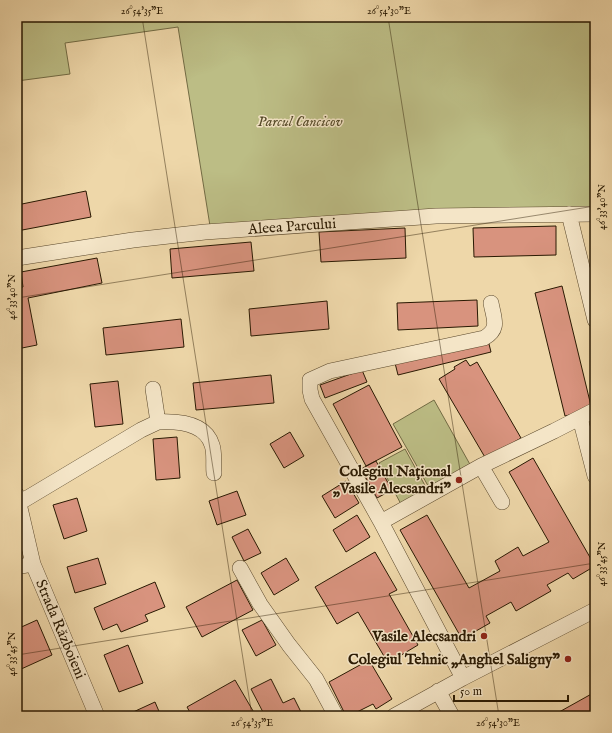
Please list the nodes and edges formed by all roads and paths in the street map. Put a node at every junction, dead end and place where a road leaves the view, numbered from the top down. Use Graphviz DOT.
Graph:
graph roads {
  1 [pos="569,214"];
  2 [pos="595,214"];
  3 [pos="17,258"];
  4 [pos="491,303"];
  5 [pos="595,320"];
  6 [pos="153,389"];
  7 [pos="595,410"];
  8 [pos="580,418"];
  9 [pos="158,422"];
  10 [pos="481,466"];
  11 [pos="214,473"];
  12 [pos="595,476"];
  13 [pos="18,499"];
  14 [pos="502,502"];
  15 [pos="381,522"];
  16 [pos="33,564"];
  17 [pos="17,567"];
  18 [pos="240,568"];
  19 [pos="595,610"];
  20 [pos="463,678"];
  21 [pos="438,691"];
  22 [pos="97,716"];
  23 [pos="336,716"];
  24 [pos="394,716"];
  25 [pos="452,716"];
  1 -- 2 [label="street, Aleea Parcului"];
  1 -- 3 [label="street, Aleea Parcului"];
  1 -- 5 [label="street"];
  4 -- 15 [label="street"];
  6 -- 9 [label="street"];
  7 -- 8 [label="street"];
  8 -- 10 [label="street"];
  8 -- 12 [label="street"];
  9 -- 11 [label="street"];
  9 -- 13 [label="street"];
  10 -- 14 [label="street"];
  10 -- 15 [label="street"];
  13 -- 16 [label="street, Strada Războieni"];
  15 -- 20 [label="street"];
  16 -- 17 [label="street"];
  16 -- 22 [label="street, Strada Războieni"];
  18 -- 23 [label="street"];
  19 -- 20 [label="street"];
  20 -- 21 [label="street"];
  21 -- 24 [label="street"];
  21 -- 25 [label="street"];
}
